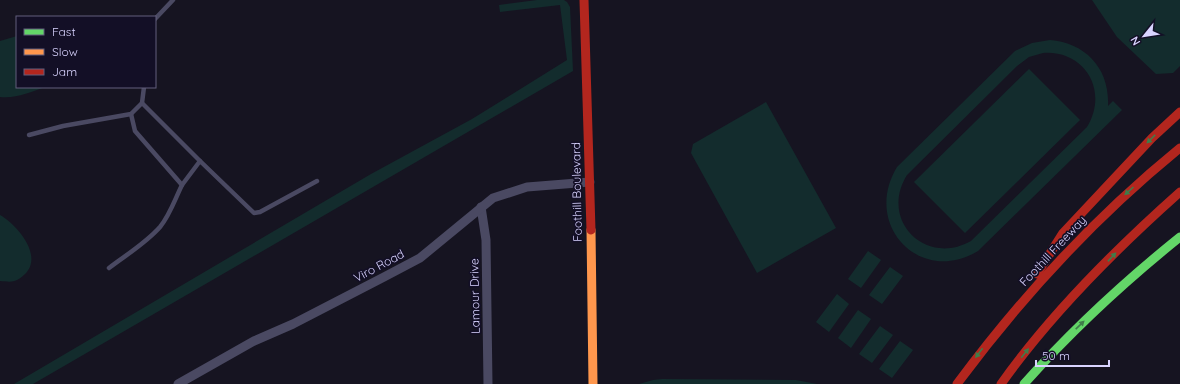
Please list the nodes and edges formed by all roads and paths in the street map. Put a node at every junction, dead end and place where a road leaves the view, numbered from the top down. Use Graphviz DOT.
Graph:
graph roads {
  1 [pos="173,0"];
  2 [pos="584,0"];
  3 [pos="156,17"];
  4 [pos="144,88"];
  5 [pos="142,103"];
  6 [pos="1180,112"];
  7 [pos="131,114"];
  8 [pos="29,135"];
  9 [pos="1180,148"];
  10 [pos="200,161"];
  11 [pos="317,181"];
  12 [pos="590,182"];
  13 [pos="182,185"];
  14 [pos="1180,192"];
  15 [pos="481,207"];
  16 [pos="1180,237"];
  17 [pos="109,268"];
  18 [pos="1013,312"];
  19 [pos="178,384"];
  20 [pos="488,384"];
  21 [pos="593,384"];
  22 [pos="957,384"];
  23 [pos="1001,384"];
  24 [pos="1024,384"];
  1 -- 3 [label="lane"];
  2 -- 12 [label="main road, Foothill Boulevard"];
  4 -- 5 [label="lane"];
  5 -- 7 [label="lane"];
  5 -- 10 [label="lane"];
  6 -- 18 [label="main road, one-way"];
  7 -- 8 [label="lane"];
  7 -- 13 [label="lane"];
  9 -- 18 [label="main road, Foothill Freeway, one-way"];
  10 -- 11 [label="lane"];
  10 -- 13 [label="lane"];
  12 -- 15 [label="street, Viro Road"];
  12 -- 21 [label="main road, Foothill Boulevard"];
  13 -- 17 [label="lane"];
  23 -- 14 [label="main road, one-way"];
  15 -- 19 [label="street, Viro Road"];
  15 -- 20 [label="street, Lamour Drive"];
  24 -- 16 [label="main road, one-way"];
  18 -- 22 [label="main road, Foothill Freeway, one-way"];
}
